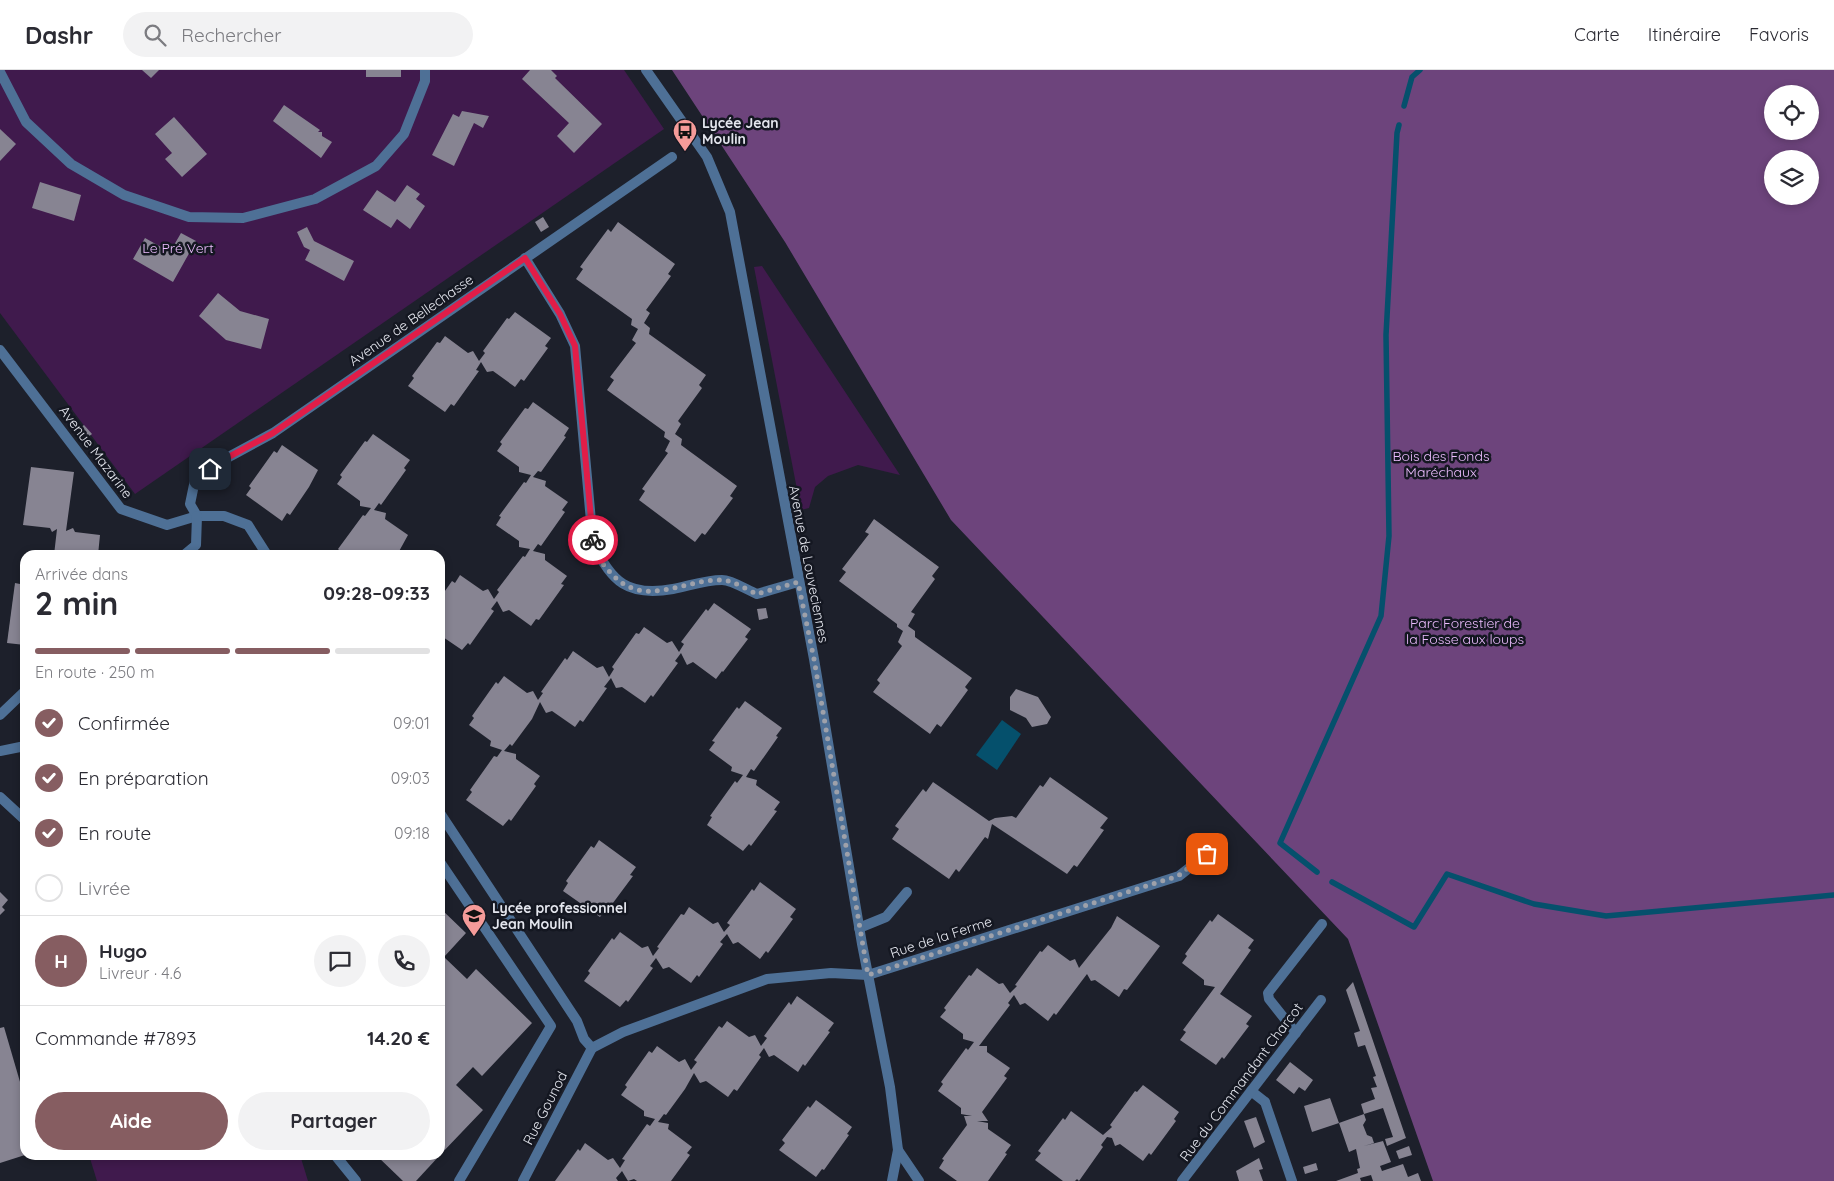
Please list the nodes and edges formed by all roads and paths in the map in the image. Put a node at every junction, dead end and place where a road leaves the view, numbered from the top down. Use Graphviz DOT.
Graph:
graph roads {
  1 [pos="425,70"];
  2 [pos="646,70"];
  3 [pos="0,72"];
  4 [pos="672,157"];
  5 [pos="525,258"];
  6 [pos="0,350"];
  7 [pos="197,516"];
  8 [pos="190,550"];
  9 [pos="264,550"];
  10 [pos="798,582"];
  11 [pos="20,696"];
  12 [pos="0,716"];
  13 [pos="20,747"];
  14 [pos="0,751"];
  15 [pos="0,797"];
  16 [pos="20,815"];
  17 [pos="445,821"];
  18 [pos="1207,854"];
  19 [pos="445,869"];
  20 [pos="907,892"];
  21 [pos="1322,924"];
  22 [pos="859,928"];
  23 [pos="868,975"];
  24 [pos="1321,1000"];
  25 [pos="1296,1033"];
  26 [pos="592,1048"];
  27 [pos="1251,1091"];
  28 [pos="898,1150"];
  29 [pos="339,1160"];
  30 [pos="356,1181"];
  31 [pos="459,1181"];
  32 [pos="524,1181"];
  33 [pos="892,1181"];
  34 [pos="919,1181"];
  35 [pos="1182,1181"];
  36 [pos="1292,1181"];
  1 -- 3 [label="street"];
  2 -- 10 [label="street, Avenue de Louveciennes"];
  4 -- 5 [label="street, Avenue de Bellechasse"];
  5 -- 7 [label="street, Avenue de Bellechasse"];
  5 -- 10 [label="street"];
  6 -- 7 [label="street, Avenue Mazarine"];
  7 -- 8 [label="street, Avenue de Bellechasse"];
  7 -- 9 [label="street, Avenue Mazarine"];
  10 -- 22 [label="street, Avenue de Louveciennes"];
  11 -- 12 [label="street"];
  13 -- 14 [label="street"];
  15 -- 16 [label="street"];
  17 -- 26 [label="street"];
  18 -- 23 [label="street, Rue de la Ferme"];
  19 -- 31 [label="street"];
  20 -- 22 [label="street"];
  21 -- 25 [label="street"];
  22 -- 23 [label="street, Avenue de Louveciennes"];
  23 -- 26 [label="street, Rue de la Ferme"];
  23 -- 28 [label="street, Avenue de Louveciennes"];
  24 -- 25 [label="street, Rue du Commandant Charcot"];
  25 -- 27 [label="street, Rue du Commandant Charcot"];
  26 -- 32 [label="street, Rue Gounod"];
  27 -- 35 [label="street, Rue du Commandant Charcot"];
  27 -- 36 [label="street"];
  28 -- 33 [label="street, Avenue de Louveciennes"];
  28 -- 34 [label="street, Avenue de Louveciennes"];
  29 -- 30 [label="street"];
}
